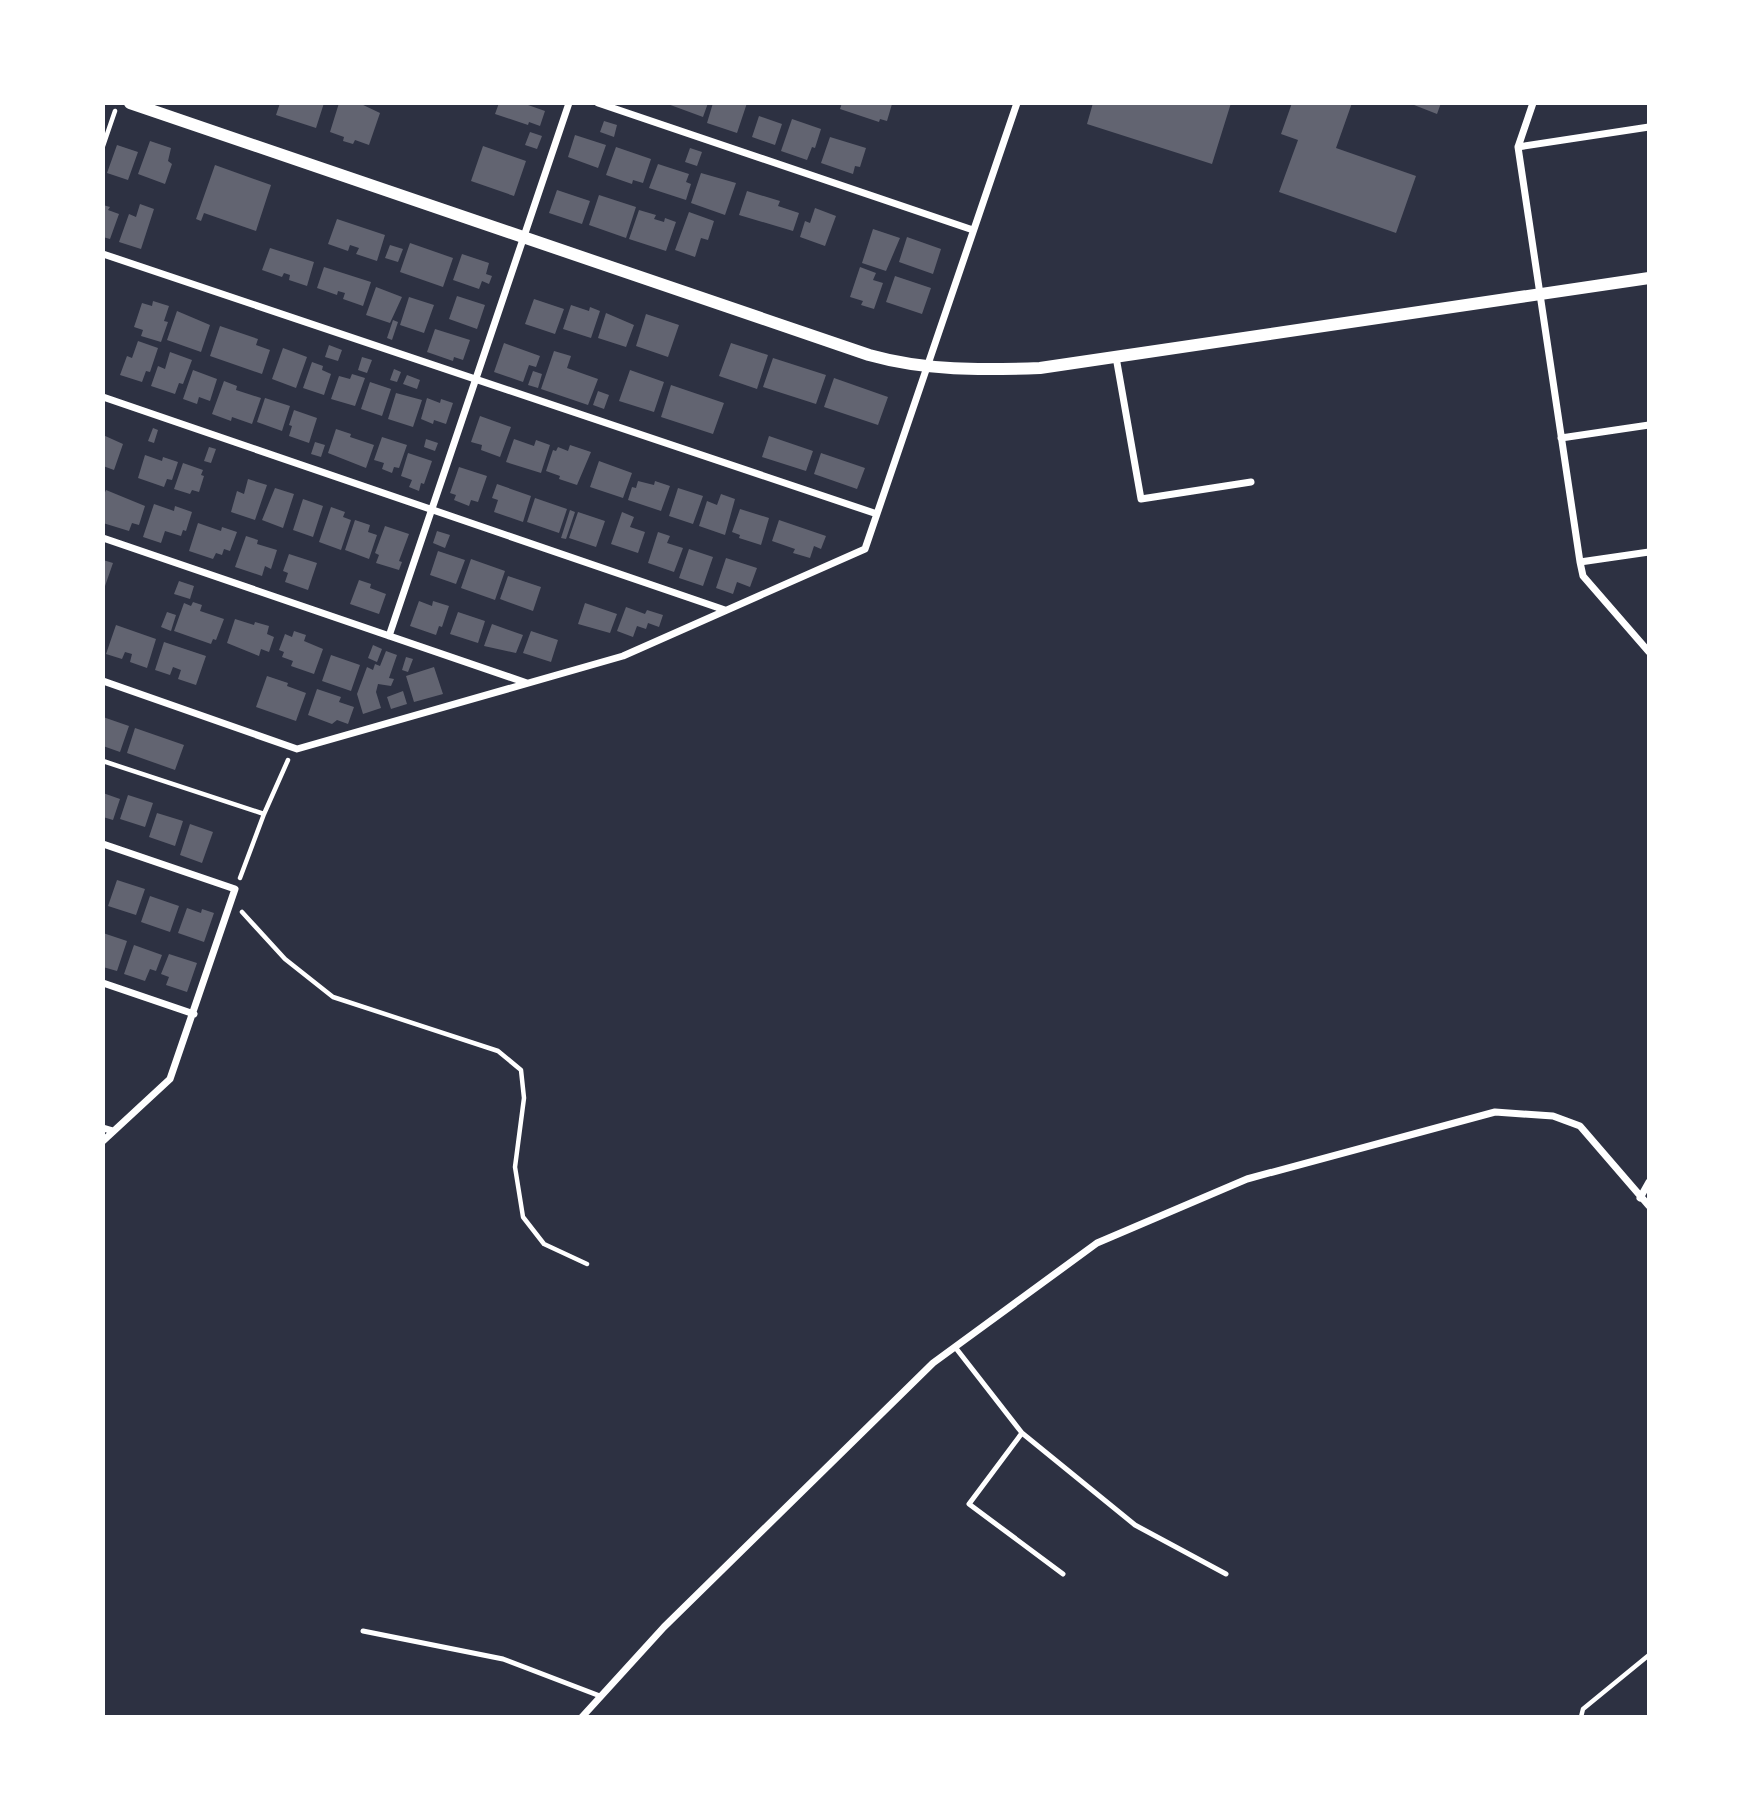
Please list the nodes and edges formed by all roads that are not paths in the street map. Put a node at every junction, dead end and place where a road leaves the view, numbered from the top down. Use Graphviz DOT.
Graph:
graph roads {
  1 [pos="130,103"];
  2 [pos="569,103"];
  3 [pos="598,103"];
  4 [pos="1016,103"];
  5 [pos="1533,103"];
  6 [pos="1649,127"];
  7 [pos="1518,147"];
  8 [pos="973,230"];
  9 [pos="524,236"];
  10 [pos="103,254"];
  11 [pos="1649,278"];
  12 [pos="1539,294"];
  13 [pos="1115,356"];
  14 [pos="928,368"];
  15 [pos="475,380"];
  16 [pos="103,397"];
  17 [pos="1649,425"];
  18 [pos="1561,438"];
  19 [pos="1251,482"];
  20 [pos="432,510"];
  21 [pos="877,514"];
  22 [pos="103,538"];
  23 [pos="1649,552"];
  24 [pos="1580,562"];
  25 [pos="725,610"];
  26 [pos="389,636"];
  27 [pos="1649,652"];
  28 [pos="103,681"];
  29 [pos="528,683"];
  30 [pos="103,844"];
  31 [pos="103,983"];
  32 [pos="194,1014"];
  33 [pos="103,1128"];
  34 [pos="113,1131"];
  35 [pos="103,1141"];
  36 [pos="1649,1182"];
  37 [pos="1640,1198"];
  38 [pos="1649,1206"];
  39 [pos="955,1347"];
  40 [pos="1022,1433"];
  41 [pos="1226,1573"];
  42 [pos="1063,1574"];
  43 [pos="363,1631"];
  44 [pos="600,1696"];
  45 [pos="582,1717"];
  1 -- 9 [label="street"];
  2 -- 9 [label="street"];
  3 -- 8 [label="street"];
  4 -- 8 [label="street"];
  5 -- 7 [label="street"];
  6 -- 7 [label="street"];
  7 -- 12 [label="street"];
  8 -- 14 [label="street"];
  9 -- 14 [label="street"];
  9 -- 15 [label="street"];
  10 -- 15 [label="street"];
  11 -- 12 [label="street"];
  12 -- 13 [label="street"];
  12 -- 18 [label="street"];
  13 -- 14 [label="street"];
  13 -- 19 [label="street"];
  14 -- 21 [label="street"];
  15 -- 20 [label="street"];
  15 -- 21 [label="street"];
  16 -- 20 [label="street"];
  17 -- 18 [label="street"];
  18 -- 24 [label="street"];
  20 -- 25 [label="street"];
  20 -- 26 [label="street"];
  21 -- 25 [label="street"];
  22 -- 26 [label="street"];
  23 -- 24 [label="street"];
  24 -- 27 [label="street"];
  25 -- 29 [label="street"];
  26 -- 29 [label="street"];
  28 -- 29 [label="street"];
  30 -- 32 [label="street"];
  31 -- 32 [label="street"];
  32 -- 34 [label="street"];
  33 -- 34 [label="street"];
  34 -- 35 [label="street"];
  36 -- 37 [label="street"];
  37 -- 38 [label="street"];
  37 -- 39 [label="street"];
  39 -- 40 [label="lane"];
  39 -- 44 [label="street"];
  40 -- 41 [label="lane"];
  40 -- 42 [label="lane"];
  43 -- 44 [label="lane"];
  44 -- 45 [label="street"];
}
